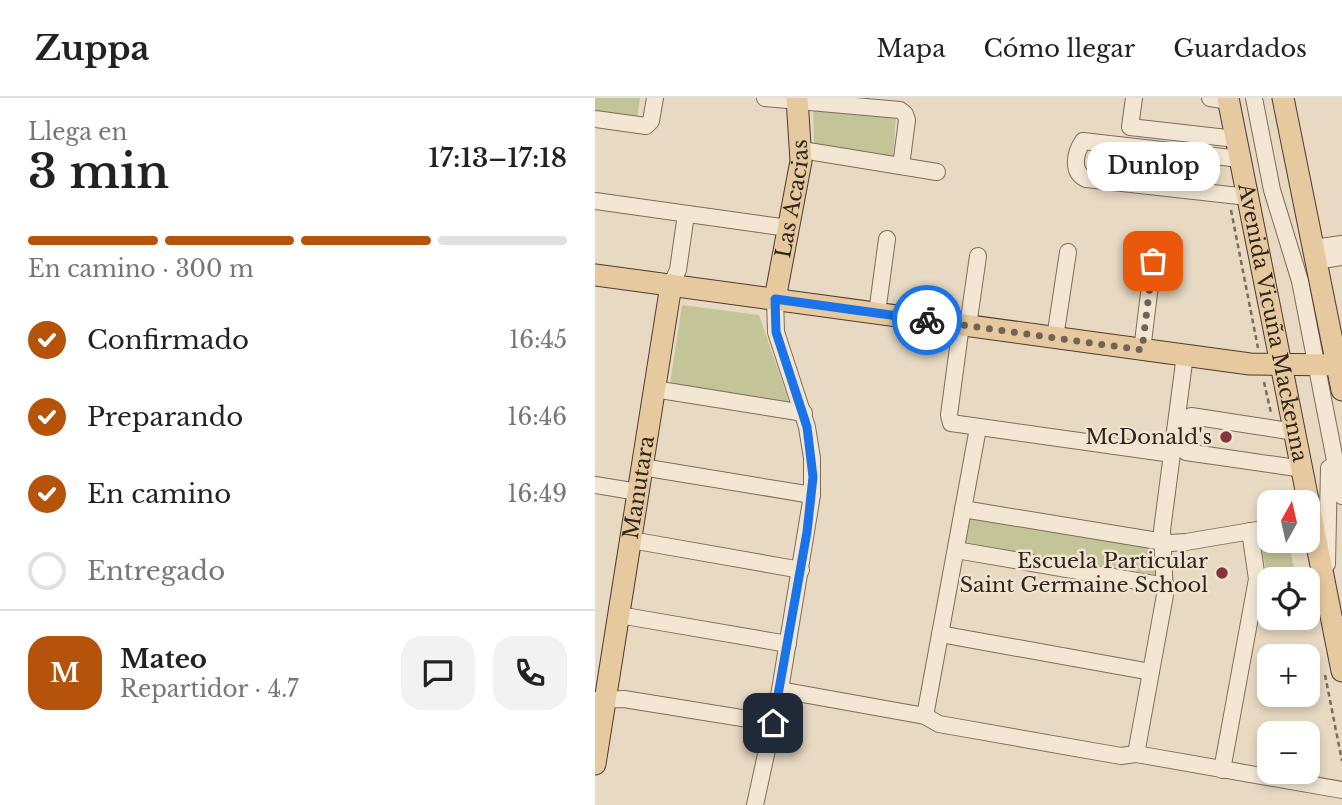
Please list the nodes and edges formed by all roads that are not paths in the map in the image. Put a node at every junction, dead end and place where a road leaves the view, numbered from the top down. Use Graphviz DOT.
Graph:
graph roads {
  1 [pos="655,98"];
  2 [pos="765,98"];
  3 [pos="1134,98"];
  4 [pos="1254,98"];
  5 [pos="1283,98"];
  6 [pos="797,99"];
  7 [pos="1222,99"];
  8 [pos="595,119"];
  9 [pos="1238,149"];
  10 [pos="801,150"];
  11 [pos="901,166"];
  12 [pos="937,172"];
  13 [pos="1238,196"];
  14 [pos="595,201"];
  15 [pos="687,214"];
  16 [pos="788,228"];
  17 [pos="887,239"];
  18 [pos="1342,244"];
  19 [pos="1068,252"];
  20 [pos="1314,254"];
  21 [pos="978,256"];
  22 [pos="1342,257"];
  23 [pos="1153,261"];
  24 [pos="595,275"];
  25 [pos="671,285"];
  26 [pos="775,299"];
  27 [pos="877,313"];
  28 [pos="965,326"];
  29 [pos="1055,338"];
  30 [pos="1142,350"];
  31 [pos="1185,355"];
  32 [pos="1271,364"];
  33 [pos="1331,364"];
  34 [pos="654,389"];
  35 [pos="1342,390"];
  36 [pos="804,413"];
  37 [pos="978,428"];
  38 [pos="1285,430"];
  39 [pos="1330,437"];
  40 [pos="1172,454"];
  41 [pos="642,467"];
  42 [pos="1303,469"];
  43 [pos="595,485"];
  44 [pos="1306,490"];
  45 [pos="638,492"];
  46 [pos="812,495"];
  47 [pos="1342,496"];
  48 [pos="963,509"];
  49 [pos="1257,530"];
  50 [pos="1249,531"];
  51 [pos="631,540"];
  52 [pos="1161,541"];
  53 [pos="956,550"];
  54 [pos="1318,553"];
  55 [pos="801,570"];
  56 [pos="1166,586"];
  57 [pos="1327,589"];
  58 [pos="619,615"];
  59 [pos="940,634"];
  60 [pos="788,644"];
  61 [pos="1342,671"];
  62 [pos="1151,672"];
  63 [pos="780,690"];
  64 [pos="600,701"];
  65 [pos="925,716"];
  66 [pos="773,723"];
  67 [pos="1136,754"];
  68 [pos="595,764"];
  69 [pos="1222,770"];
  70 [pos="1342,790"];
  71 [pos="755,805"];
  1 -- 8 [label="street"];
  2 -- 6 [label="street"];
  3 -- 9 [label="street"];
  4 -- 33 [label="street"];
  5 -- 20 [label="main road"];
  6 -- 10 [label="main road, Las Acacias"];
  6 -- 11 [label="street"];
  7 -- 9 [label="main road, Avenida Vicuña Mackenna"];
  9 -- 13 [label="main road, Avenida Vicuña Mackenna"];
  9 -- 13 [label="street"];
  10 -- 11 [label="street"];
  10 -- 16 [label="main road, Las Acacias"];
  11 -- 12 [label="street"];
  13 -- 32 [label="main road, Avenida Vicuña Mackenna"];
  14 -- 15 [label="street"];
  15 -- 16 [label="street"];
  15 -- 25 [label="street, Manutara"];
  16 -- 26 [label="main road, Las Acacias"];
  17 -- 27 [label="street"];
  18 -- 20 [label="street"];
  19 -- 29 [label="street"];
  20 -- 22 [label="street"];
  20 -- 33 [label="main road"];
  21 -- 28 [label="street"];
  23 -- 30 [label="street"];
  24 -- 25 [label="main road"];
  25 -- 26 [label="main road"];
  25 -- 34 [label="main road, Manutara"];
  26 -- 27 [label="main road"];
  26 -- 36 [label="street"];
  27 -- 28 [label="main road"];
  28 -- 29 [label="main road"];
  28 -- 37 [label="street"];
  29 -- 30 [label="main road"];
  30 -- 31 [label="main road"];
  31 -- 32 [label="main road"];
  31 -- 40 [label="street"];
  32 -- 33 [label="main road"];
  32 -- 38 [label="main road, Avenida Vicuña Mackenna"];
  33 -- 35 [label="main road"];
  33 -- 39 [label="street"];
  34 -- 36 [label="street"];
  34 -- 41 [label="main road, Manutara"];
  36 -- 46 [label="street"];
  37 -- 40 [label="street"];
  37 -- 48 [label="street"];
  38 -- 42 [label="main road, Avenida Vicuña Mackenna"];
  38 -- 42 [label="street"];
  39 -- 47 [label="street"];
  39 -- 57 [label="street"];
  40 -- 52 [label="street"];
  41 -- 45 [label="main road, Manutara"];
  41 -- 46 [label="street"];
  42 -- 44 [label="main road, Avenida Vicuña Mackenna"];
  43 -- 45 [label="street"];
  45 -- 51 [label="main road, Manutara"];
  46 -- 55 [label="street"];
  48 -- 52 [label="street"];
  48 -- 53 [label="street"];
  49 -- 50 [label="street"];
  50 -- 52 [label="street"];
  50 -- 69 [label="street"];
  51 -- 55 [label="street"];
  51 -- 58 [label="main road, Manutara"];
  52 -- 56 [label="street"];
  53 -- 56 [label="street"];
  53 -- 59 [label="street"];
  54 -- 57 [label="main road, Avenida Vicuña Mackenna"];
  55 -- 60 [label="street"];
  56 -- 62 [label="street"];
  57 -- 61 [label="main road, Avenida Vicuña Mackenna"];
  58 -- 60 [label="street"];
  58 -- 64 [label="main road, Manutara"];
  59 -- 62 [label="street"];
  59 -- 65 [label="street"];
  60 -- 63 [label="street"];
  62 -- 67 [label="street"];
  63 -- 65 [label="street"];
  63 -- 66 [label="street"];
  64 -- 66 [label="street"];
  64 -- 68 [label="main road, Manutara"];
  65 -- 67 [label="street"];
  66 -- 71 [label="street"];
  67 -- 69 [label="street"];
  69 -- 70 [label="street"];
}
